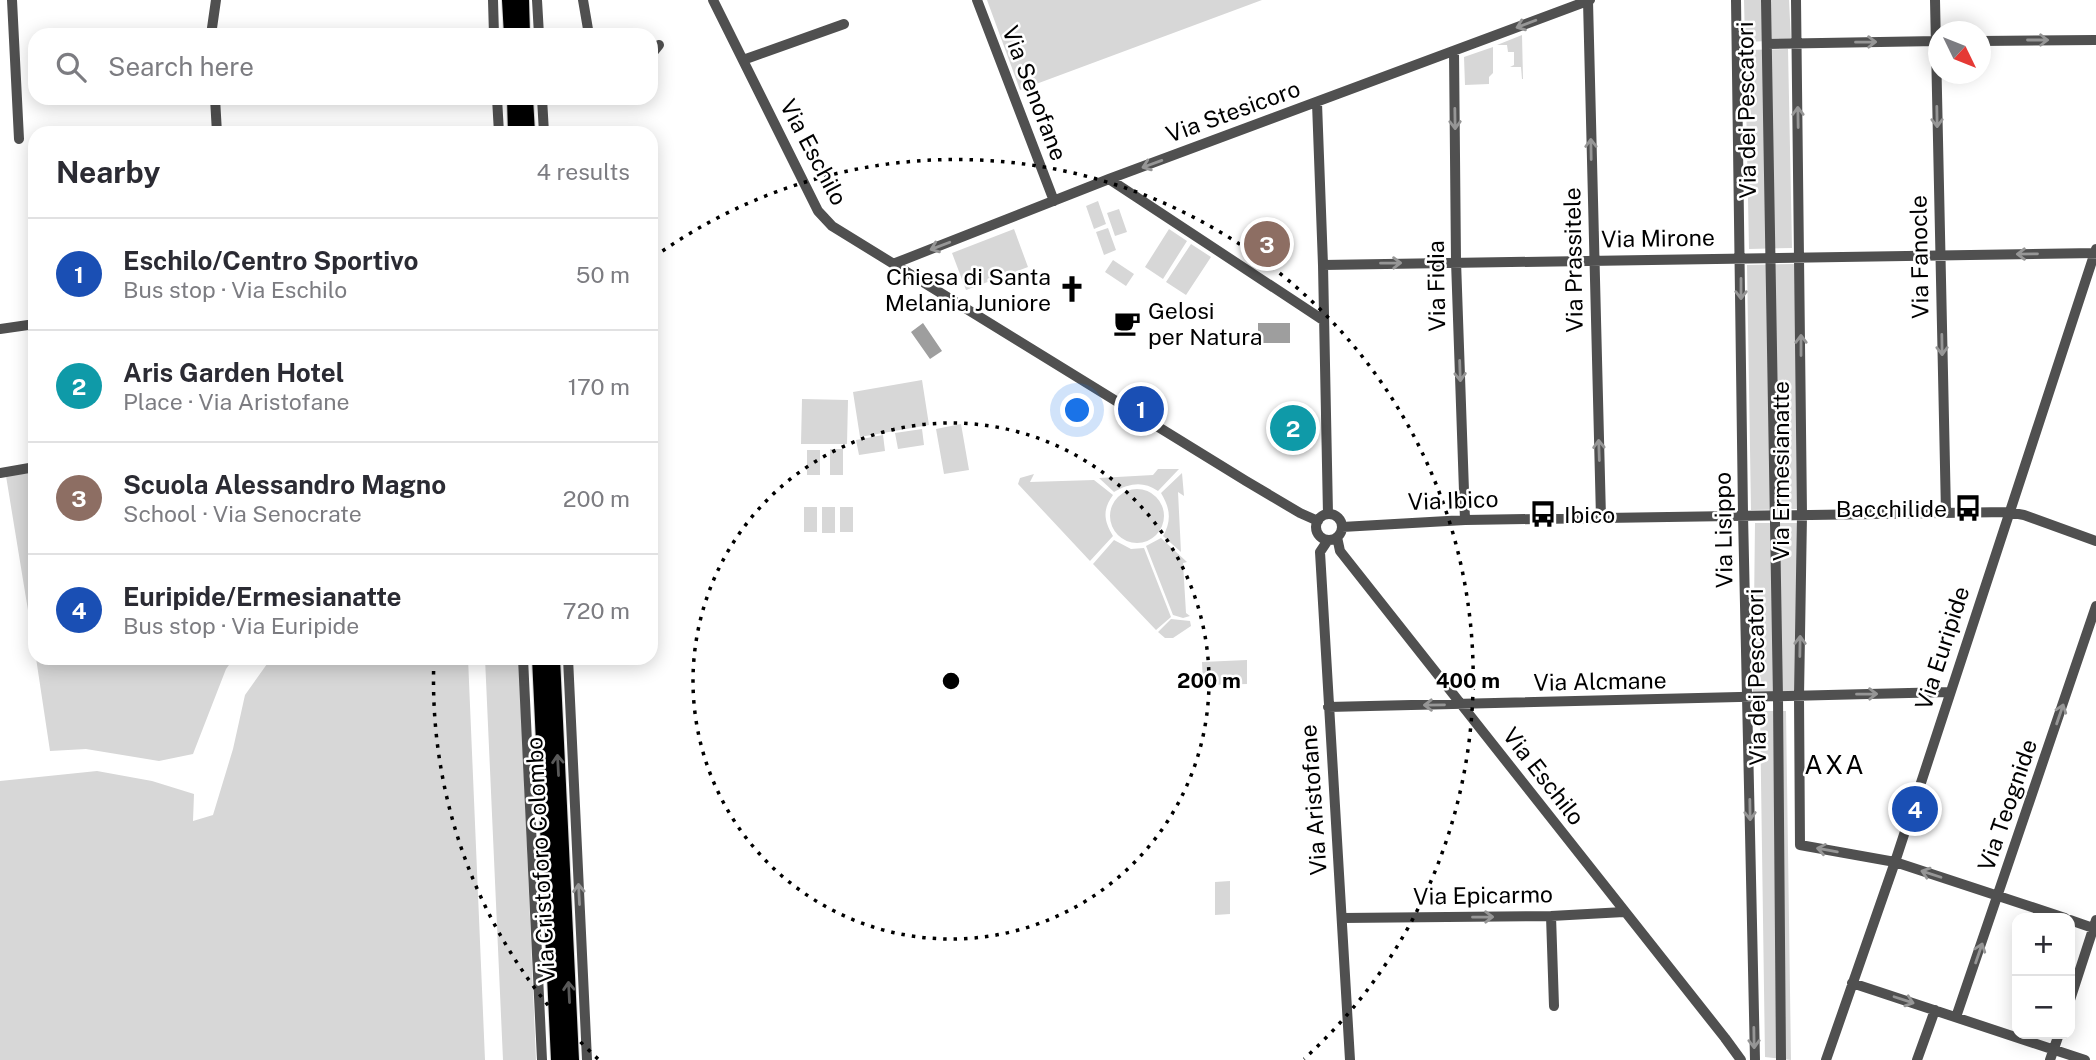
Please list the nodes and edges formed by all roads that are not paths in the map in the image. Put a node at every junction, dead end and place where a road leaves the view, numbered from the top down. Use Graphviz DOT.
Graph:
graph roads {
  1 [pos="12,0"];
  2 [pos="216,0"];
  3 [pos="493,0"];
  4 [pos="509,0"];
  5 [pos="522,0"];
  6 [pos="537,0"];
  7 [pos="583,0"];
  8 [pos="713,0"];
  9 [pos="977,0"];
  10 [pos="1589,0"];
  11 [pos="1736,0"];
  12 [pos="1766,0"];
  13 [pos="1796,0"];
  14 [pos="1935,0"];
  15 [pos="1936,21"];
  16 [pos="844,24"];
  17 [pos="212,28"];
  18 [pos="494,28"];
  19 [pos="511,28"];
  20 [pos="523,28"];
  21 [pos="539,28"];
  22 [pos="588,28"];
  23 [pos="2096,40"];
  24 [pos="1928,41"];
  25 [pos="1991,41"];
  26 [pos="1767,44"];
  27 [pos="1797,44"];
  28 [pos="1454,51"];
  29 [pos="743,60"];
  30 [pos="1938,84"];
  31 [pos="1317,103"];
  32 [pos="215,105"];
  33 [pos="497,105"];
  34 [pos="514,105"];
  35 [pos="526,105"];
  36 [pos="542,105"];
  37 [pos="217,126"];
  38 [pos="499,126"];
  39 [pos="515,126"];
  40 [pos="528,126"];
  41 [pos="544,126"];
  42 [pos="19,139"];
  43 [pos="1109,179"];
  44 [pos="1054,201"];
  45 [pos="2096,252"];
  46 [pos="1940,256"];
  47 [pos="1769,257"];
  48 [pos="1800,257"];
  49 [pos="1741,258"];
  50 [pos="1594,260"];
  51 [pos="1456,261"];
  52 [pos="892,264"];
  53 [pos="1323,265"];
  54 [pos="1323,320"];
  55 [pos="28,325"];
  56 [pos="0,330"];
  57 [pos="28,468"];
  58 [pos="0,472"];
  59 [pos="2008,512"];
  60 [pos="1946,513"];
  61 [pos="1328,514"];
  62 [pos="1743,514"];
  63 [pos="1775,515"];
  64 [pos="1802,515"];
  65 [pos="1601,518"];
  66 [pos="1465,520"];
  67 [pos="1318,521"];
  68 [pos="1336,535"];
  69 [pos="2096,541"];
  70 [pos="2096,606"];
  71 [pos="523,665"];
  72 [pos="539,665"];
  73 [pos="553,665"];
  74 [pos="568,665"];
  75 [pos="1949,692"];
  76 [pos="1799,696"];
  77 [pos="1778,698"];
  78 [pos="1747,699"];
  79 [pos="1461,705"];
  80 [pos="1328,707"];
  81 [pos="1895,862"];
  82 [pos="1999,895"];
  83 [pos="1624,912"];
  84 [pos="2050,913"];
  85 [pos="1551,916"];
  86 [pos="1342,918"];
  87 [pos="2075,921"];
  88 [pos="2095,926"];
  89 [pos="1852,983"];
  90 [pos="2075,985"];
  91 [pos="1554,1006"];
  92 [pos="1935,1010"];
  93 [pos="1956,1017"];
  94 [pos="1726,1038"];
  95 [pos="2052,1055"];
  96 [pos="542,1060"];
  97 [pos="558,1060"];
  98 [pos="572,1060"];
  99 [pos="587,1060"];
  100 [pos="1350,1060"];
  101 [pos="1741,1060"];
  102 [pos="1747,1060"];
  103 [pos="1755,1060"];
  104 [pos="1781,1060"];
  105 [pos="1826,1060"];
  106 [pos="1917,1060"];
  107 [pos="2085,1060"];
  1 -- 42 [label="street"];
  2 -- 17 [label="street"];
  3 -- 18 [label="street"];
  4 -- 19 [label="main road"];
  5 -- 20 [label="main road"];
  6 -- 21 [label="street"];
  7 -- 22 [label="street"];
  8 -- 29 [label="street, Via Eschilo"];
  9 -- 44 [label="street, Via Senofane"];
  10 -- 28 [label="street, Via Stesicoro, one-way"];
  50 -- 10 [label="street, Via Prassitele, one-way"];
  11 -- 49 [label="street, Via Lisippo"];
  12 -- 26 [label="street, Via dei Pescatori"];
  13 -- 27 [label="street, Via Ermesianatte"];
  14 -- 15 [label="street, Via Fanocle"];
  16 -- 29 [label="street"];
  25 -- 23 [label="street, one-way"];
  27 -- 24 [label="street, one-way"];
  26 -- 27 [label="street"];
  26 -- 47 [label="street, Via dei Pescatori"];
  48 -- 27 [label="street, Via Ermesianatte, one-way"];
  28 -- 31 [label="street, Via Stesicoro"];
  28 -- 51 [label="street, Via Fidia, one-way"];
  29 -- 52 [label="street, Via Eschilo"];
  30 -- 46 [label="street, Via Fanocle, one-way"];
  31 -- 43 [label="street, Via Stesicoro, one-way"];
  31 -- 53 [label="street"];
  32 -- 37 [label="street"];
  33 -- 38 [label="street"];
  34 -- 39 [label="main road"];
  35 -- 40 [label="main road"];
  36 -- 41 [label="street"];
  43 -- 44 [label="street, Via Stesicoro"];
  43 -- 54 [label="street"];
  44 -- 52 [label="street, Via Stesicoro, one-way"];
  45 -- 46 [label="street, Via Mirone, one-way"];
  45 -- 59 [label="street, Via Euripide"];
  46 -- 48 [label="street, Via Mirone"];
  46 -- 60 [label="street, Via Fanocle, one-way"];
  47 -- 48 [label="street, Via Mirone"];
  47 -- 49 [label="street, Via Mirone"];
  47 -- 63 [label="street, Via dei Pescatori"];
  64 -- 48 [label="street, Via Ermesianatte, one-way"];
  49 -- 50 [label="street, Via Mirone"];
  49 -- 62 [label="street, Via Lisippo, one-way"];
  50 -- 51 [label="street, Via Mirone"];
  65 -- 50 [label="street, Via Prassitele, one-way"];
  53 -- 51 [label="street, Via Mirone, one-way"];
  51 -- 66 [label="street, Via Fidia, one-way"];
  52 -- 67 [label="street, Via Eschilo"];
  53 -- 54 [label="street"];
  54 -- 61 [label="street"];
  55 -- 56 [label="street"];
  57 -- 58 [label="street"];
  59 -- 60 [label="street, Via Ibico"];
  59 -- 69 [label="street, Via Ibico"];
  59 -- 75 [label="street, Via Euripide"];
  60 -- 64 [label="street, Via Ibico"];
  61 -- 67 [label="street"];
  61 -- 68 [label="street"];
  62 -- 63 [label="street, Via Ibico"];
  62 -- 65 [label="street, Via Ibico"];
  62 -- 78 [label="street, Via Lisippo"];
  63 -- 64 [label="street, Via Ibico"];
  63 -- 77 [label="street, Via dei Pescatori"];
  76 -- 64 [label="street, Via Ermesianatte, one-way"];
  65 -- 66 [label="street, Via Ibico"];
  66 -- 68 [label="street, Via Ibico"];
  67 -- 68 [label="street"];
  68 -- 79 [label="street, Via Eschilo"];
  68 -- 80 [label="street, Via Aristofane"];
  82 -- 70 [label="street, Via Teognide, one-way"];
  71 -- 96 [label="street, Via Cristoforo Colombo"];
  72 -- 97 [label="main road, Via Cristoforo Colombo"];
  98 -- 73 [label="main road, Via Cristoforo Colombo, one-way"];
  99 -- 74 [label="street, Via Cristoforo Colombo, one-way"];
  76 -- 75 [label="street, Via Alcmane, one-way"];
  75 -- 81 [label="street, Via Euripide"];
  76 -- 77 [label="street, Via Alcmane"];
  81 -- 76 [label="street, Via Ermesianatte, one-way"];
  77 -- 78 [label="street, Via Alcmane"];
  77 -- 104 [label="street, Via dei Pescatori"];
  78 -- 79 [label="street, Via Alcmane"];
  78 -- 103 [label="street, Via Lisippo, one-way"];
  79 -- 80 [label="street, Via Alcmane, one-way"];
  79 -- 83 [label="street, Via Eschilo"];
  80 -- 86 [label="street, Via Aristofane"];
  82 -- 81 [label="street, one-way"];
  81 -- 89 [label="street, Via Euripide"];
  82 -- 84 [label="street"];
  93 -- 82 [label="street, Via Teognide, one-way"];
  83 -- 85 [label="street, Via Epicarmo"];
  83 -- 94 [label="street, Via Eschilo"];
  86 -- 85 [label="street, Via Epicarmo, one-way"];
  85 -- 91 [label="street"];
  86 -- 100 [label="street, Via Aristofane"];
  87 -- 88 [label="street"];
  88 -- 90 [label="street"];
  89 -- 92 [label="street, one-way"];
  89 -- 105 [label="street, Via Euripide"];
  92 -- 93 [label="street"];
  92 -- 106 [label="street"];
  93 -- 95 [label="street"];
  94 -- 101 [label="street"];
  94 -- 102 [label="street"];
  95 -- 107 [label="street"];
}
